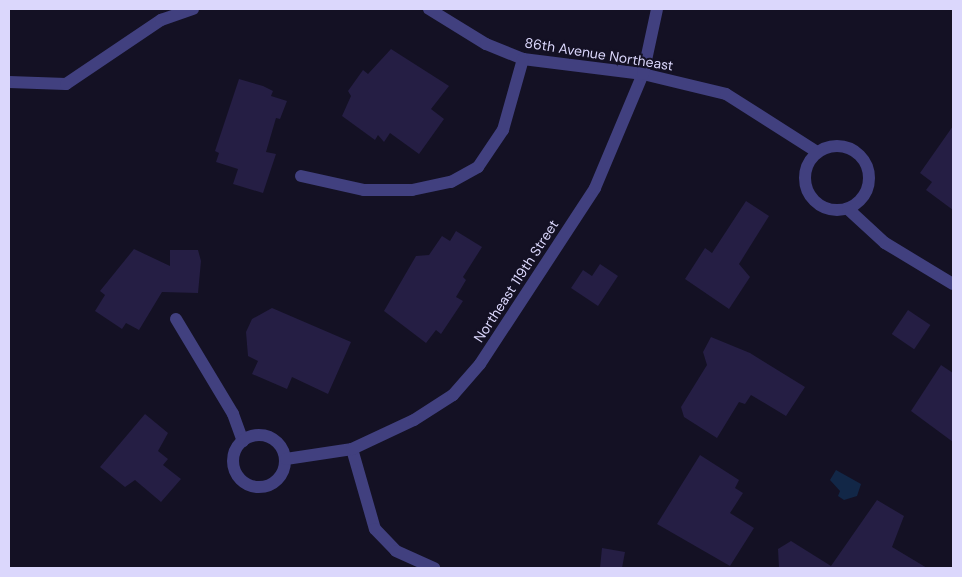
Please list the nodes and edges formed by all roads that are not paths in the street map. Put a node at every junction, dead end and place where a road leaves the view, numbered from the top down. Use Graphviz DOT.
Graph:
graph roads {
  1 [pos="192,9"];
  2 [pos="429,9"];
  3 [pos="657,9"];
  4 [pos="523,59"];
  5 [pos="643,74"];
  6 [pos="9,82"];
  7 [pos="818,152"];
  8 [pos="301,176"];
  9 [pos="848,209"];
  10 [pos="953,284"];
  11 [pos="176,319"];
  12 [pos="243,441"];
  13 [pos="352,449"];
  14 [pos="286,459"];
  15 [pos="434,568"];
  1 -- 6 [label="street"];
  2 -- 4 [label="street, 86th Avenue Northeast"];
  3 -- 5 [label="street, Northeast 119th Street"];
  4 -- 5 [label="street, 86th Avenue Northeast"];
  4 -- 8 [label="street"];
  5 -- 7 [label="street, 86th Avenue Northeast"];
  5 -- 13 [label="street, Northeast 119th Street"];
  7 -- 9 [label="street"];
  7 -- 9 [label="street"];
  9 -- 10 [label="street"];
  11 -- 12 [label="street"];
  12 -- 14 [label="street"];
  12 -- 14 [label="street"];
  13 -- 14 [label="street, Northeast 119th Street"];
  13 -- 15 [label="street"];
}
